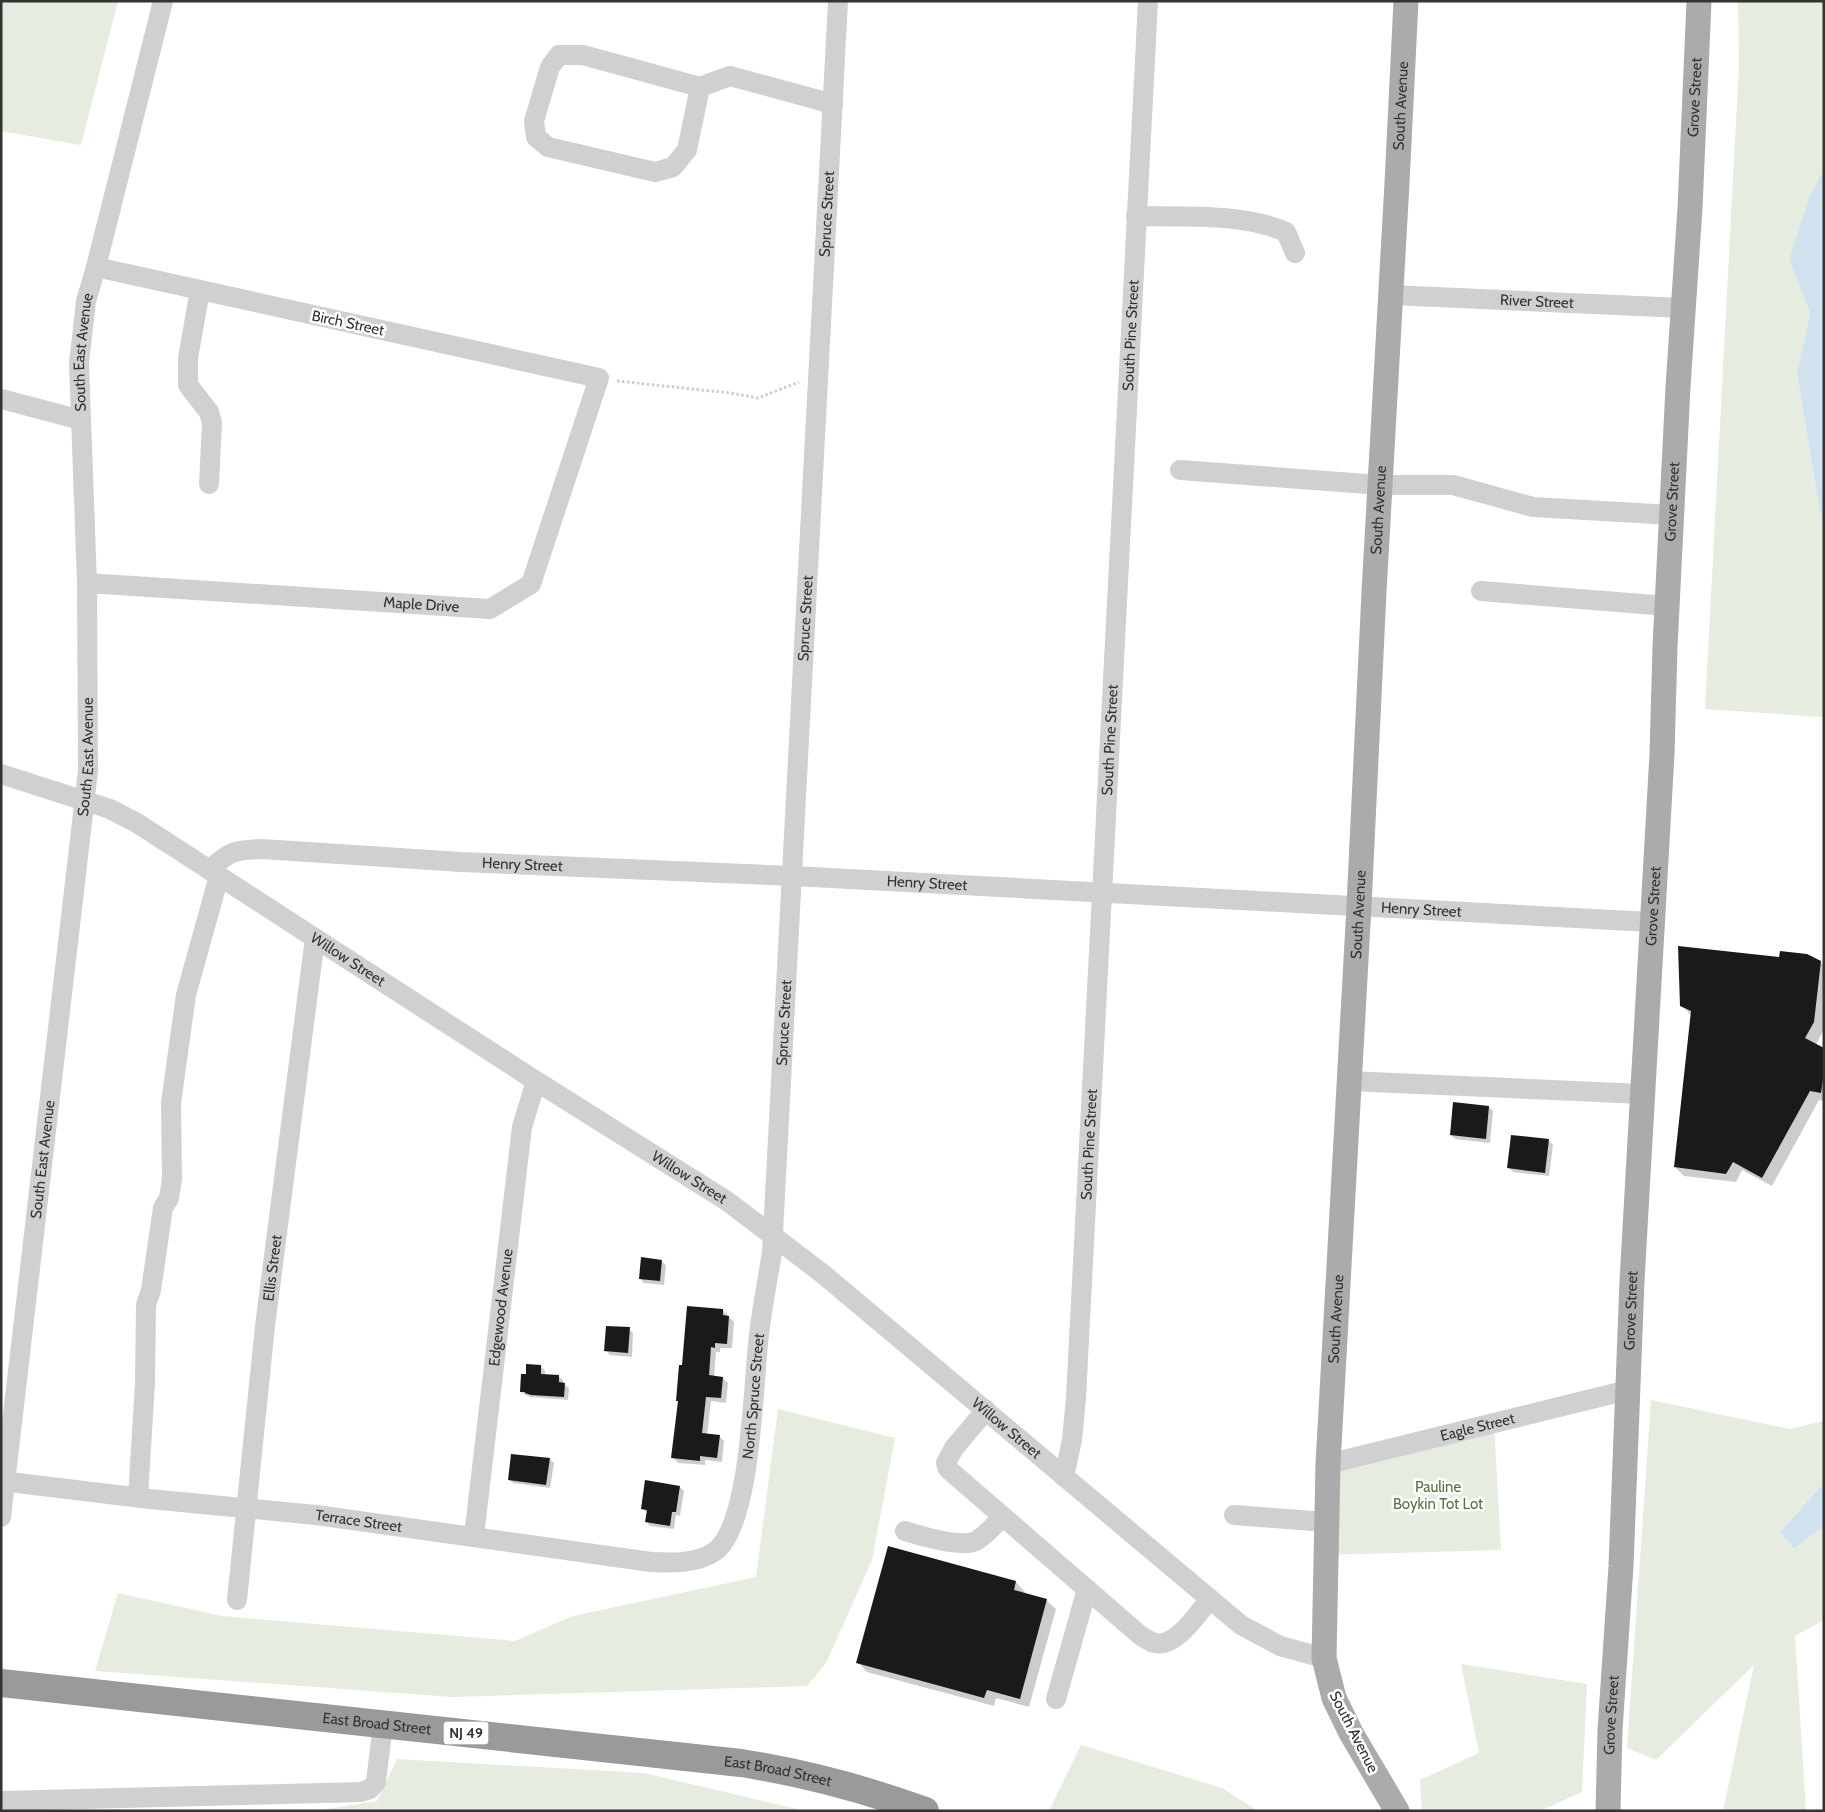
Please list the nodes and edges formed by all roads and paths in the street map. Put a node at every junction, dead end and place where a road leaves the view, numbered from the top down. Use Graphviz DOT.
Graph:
graph roads {
  1 [pos="163,1"];
  2 [pos="838,1"];
  3 [pos="1148,1"];
  4 [pos="1406,1"];
  5 [pos="1699,1"];
  6 [pos="700,87"];
  7 [pos="833,104"];
  8 [pos="1136,216"];
  9 [pos="1295,253"];
  10 [pos="96,267"];
  11 [pos="200,290"];
  12 [pos="1391,295"];
  13 [pos="1684,308"];
  14 [pos="819,375"];
  15 [pos="599,378"];
  16 [pos="1,399"];
  17 [pos="81,420"];
  18 [pos="1180,470"];
  19 [pos="209,484"];
  20 [pos="1380,485"];
  21 [pos="1672,515"];
  22 [pos="87,583"];
  23 [pos="1481,591"];
  24 [pos="1667,606"];
  25 [pos="1,774"];
  26 [pos="85,800"];
  27 [pos="214,873"];
  28 [pos="793,876"];
  29 [pos="1103,894"];
  30 [pos="1359,906"];
  31 [pos="1651,922"];
  32 [pos="315,938"];
  33 [pos="536,1080"];
  34 [pos="1349,1081"];
  35 [pos="1642,1094"];
  36 [pos="773,1236"];
  37 [pos="1628,1390"];
  38 [pos="986,1410"];
  39 [pos="1328,1464"];
  40 [pos="1064,1478"];
  41 [pos="3,1481"];
  42 [pos="138,1497"];
  43 [pos="247,1508"];
  44 [pos="1234,1515"];
  45 [pos="1003,1516"];
  46 [pos="1,1517"];
  47 [pos="1326,1522"];
  48 [pos="905,1532"];
  49 [pos="474,1536"];
  50 [pos="715,1551"];
  51 [pos="1087,1589"];
  52 [pos="1210,1599"];
  53 [pos="237,1600"];
  54 [pos="1324,1658"];
  55 [pos="1,1683"];
  56 [pos="1056,1699"];
  57 [pos="383,1724"];
  58 [pos="1,1801"];
  59 [pos="195,1804"];
  60 [pos="925,1811"];
  61 [pos="1397,1811"];
  62 [pos="1608,1811"];
  1 -- 10 [label="street, South East Avenue"];
  2 -- 7 [label="street, Spruce Street"];
  3 -- 8 [label="street, South Pine Street"];
  4 -- 12 [label="main road, South Avenue"];
  5 -- 13 [label="main road, Grove Street"];
  6 -- 6 [label="street"];
  6 -- 7 [label="street"];
  7 -- 14 [label="street, Spruce Street"];
  8 -- 9 [label="street"];
  8 -- 29 [label="street, South Pine Street"];
  10 -- 11 [label="street, Birch Street"];
  10 -- 17 [label="street, South East Avenue"];
  11 -- 15 [label="street, Birch Street"];
  11 -- 19 [label="street"];
  12 -- 13 [label="street, River Street"];
  12 -- 20 [label="main road, South Avenue"];
  13 -- 21 [label="main road, Grove Street"];
  14 -- 15 [label="path"];
  14 -- 28 [label="street, Spruce Street"];
  15 -- 22 [label="street, Maple Drive"];
  16 -- 17 [label="street"];
  17 -- 22 [label="street, South East Avenue"];
  18 -- 20 [label="street"];
  20 -- 21 [label="street"];
  20 -- 30 [label="main road, South Avenue"];
  21 -- 24 [label="main road, Grove Street"];
  22 -- 26 [label="street, South East Avenue"];
  23 -- 24 [label="street"];
  24 -- 31 [label="main road, Grove Street"];
  25 -- 26 [label="street, Willow Street"];
  26 -- 27 [label="street, Willow Street"];
  26 -- 41 [label="street, South East Avenue"];
  27 -- 28 [label="street, Henry Street"];
  27 -- 32 [label="street, Willow Street"];
  27 -- 42 [label="street"];
  28 -- 29 [label="street, Henry Street"];
  28 -- 36 [label="street, Spruce Street"];
  29 -- 30 [label="street, Henry Street"];
  29 -- 40 [label="street, South Pine Street"];
  30 -- 31 [label="street, Henry Street"];
  30 -- 34 [label="main road, South Avenue"];
  31 -- 35 [label="main road, Grove Street"];
  32 -- 33 [label="street, Willow Street"];
  32 -- 43 [label="street, Ellis Street"];
  33 -- 36 [label="street, Willow Street"];
  33 -- 49 [label="street, Edgewood Avenue"];
  34 -- 35 [label="street"];
  34 -- 39 [label="main road, South Avenue"];
  35 -- 37 [label="main road, Grove Street"];
  36 -- 38 [label="street, Willow Street"];
  36 -- 50 [label="street, North Spruce Street"];
  37 -- 39 [label="street, Eagle Street"];
  37 -- 62 [label="main road, Grove Street"];
  38 -- 40 [label="street, Willow Street"];
  38 -- 45 [label="street"];
  39 -- 47 [label="main road, South Avenue"];
  40 -- 52 [label="street, Willow Street"];
  41 -- 42 [label="street, Terrace Street"];
  41 -- 46 [label="street, South East Avenue"];
  42 -- 43 [label="street, Terrace Street"];
  43 -- 49 [label="street, Terrace Street"];
  43 -- 53 [label="street, Ellis Street"];
  44 -- 47 [label="street"];
  45 -- 48 [label="street"];
  45 -- 51 [label="street"];
  47 -- 54 [label="main road, South Avenue"];
  49 -- 50 [label="street, Terrace Street"];
  51 -- 52 [label="street"];
  51 -- 56 [label="street"];
  52 -- 54 [label="street, Willow Street"];
  54 -- 61 [label="main road, South Avenue"];
  55 -- 57 [label="highway, East Broad Street / NJ 49"];
  57 -- 59 [label="street"];
  57 -- 60 [label="highway, East Broad Street / NJ 49"];
  58 -- 59 [label="street"];
}
